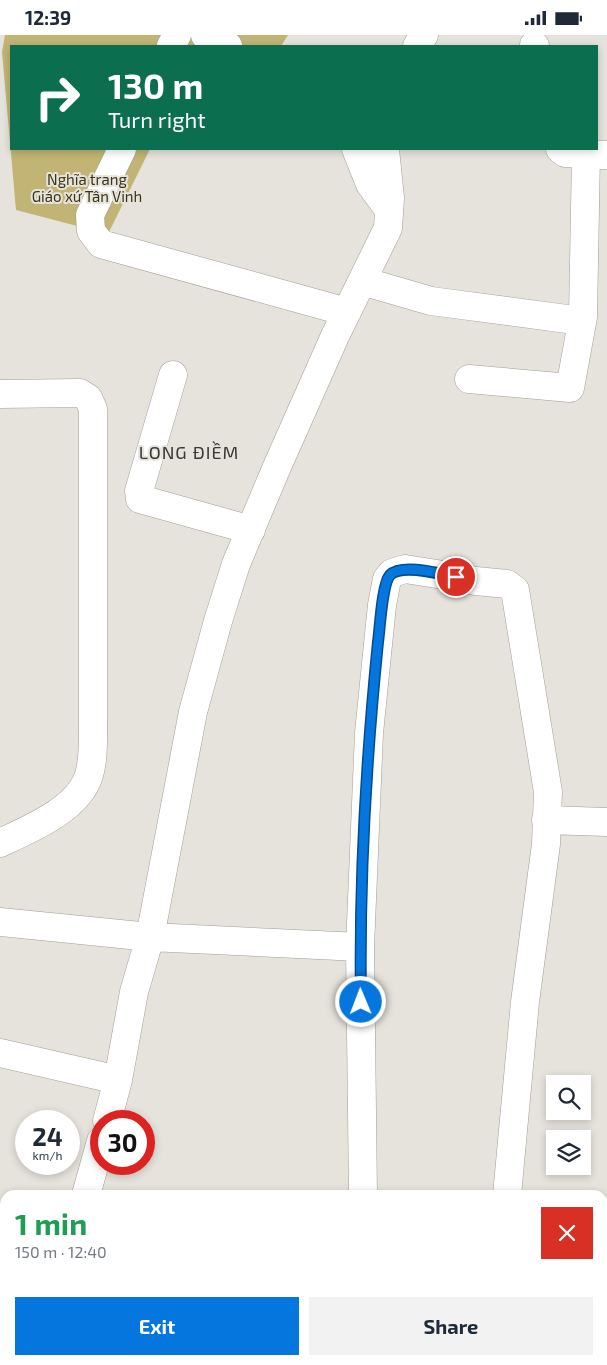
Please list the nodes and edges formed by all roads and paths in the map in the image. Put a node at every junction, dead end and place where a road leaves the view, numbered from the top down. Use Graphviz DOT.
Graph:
graph roads {
  1 [pos="205,35"];
  2 [pos="226,45"];
  3 [pos="122,150"];
  4 [pos="356,150"];
  5 [pos="386,150"];
  6 [pos="561,150"];
  7 [pos="597,154"];
  8 [pos="389,210"];
  9 [pos="362,281"];
  10 [pos="347,312"];
  11 [pos="582,321"];
  12 [pos="173,375"];
  13 [pos="468,379"];
  14 [pos="0,394"];
  15 [pos="250,531"];
  16 [pos="546,820"];
  17 [pos="607,822"];
  18 [pos="0,843"];
  19 [pos="0,922"];
  20 [pos="150,937"];
  21 [pos="360,947"];
  22 [pos="0,1053"];
  23 [pos="118,1081"];
  24 [pos="110,1110"];
  25 [pos="92,1175"];
  26 [pos="87,1190"];
  27 [pos="364,1190"];
  28 [pos="507,1190"];
  1 -- 2 [label="street"];
  3 -- 10 [label="street"];
  4 -- 8 [label="street"];
  5 -- 8 [label="street"];
  6 -- 7 [label="street"];
  7 -- 11 [label="street"];
  8 -- 9 [label="street"];
  9 -- 10 [label="street"];
  9 -- 11 [label="street"];
  10 -- 15 [label="street"];
  11 -- 13 [label="street"];
  12 -- 15 [label="street"];
  14 -- 18 [label="street"];
  15 -- 20 [label="street"];
  16 -- 17 [label="street"];
  16 -- 21 [label="street"];
  16 -- 28 [label="street"];
  19 -- 20 [label="street"];
  20 -- 21 [label="street"];
  20 -- 23 [label="street"];
  21 -- 27 [label="street"];
  22 -- 23 [label="street"];
  23 -- 24 [label="street"];
  25 -- 26 [label="street"];
}
